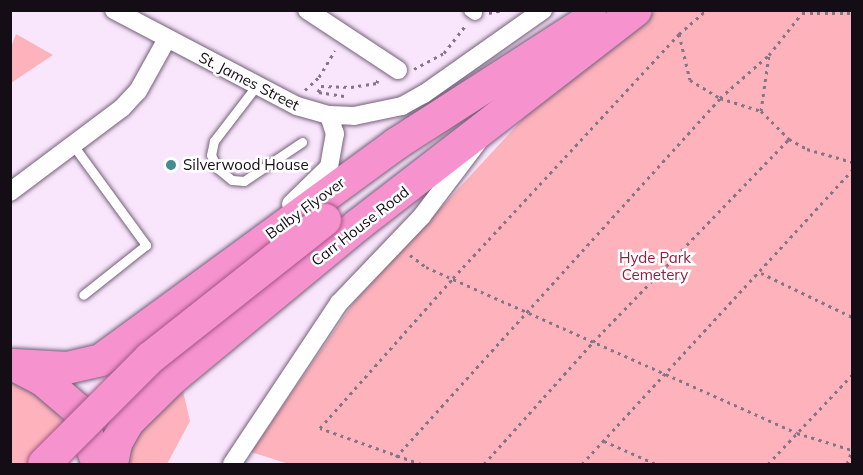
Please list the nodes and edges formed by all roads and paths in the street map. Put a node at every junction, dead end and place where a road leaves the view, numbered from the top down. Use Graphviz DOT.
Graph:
graph roads {
  1 [pos="307,10"];
  2 [pos="543,10"];
  3 [pos="636,10"];
  4 [pos="706,10"];
  5 [pos="760,10"];
  6 [pos="809,10"];
  7 [pos="473,12"];
  8 [pos="123,13"];
  9 [pos="802,13"];
  10 [pos="852,13"];
  11 [pos="596,15"];
  12 [pos="679,34"];
  13 [pos="344,35"];
  14 [pos="167,39"];
  15 [pos="769,55"];
  16 [pos="381,59"];
  17 [pos="398,70"];
  18 [pos="257,85"];
  19 [pos="279,97"];
  20 [pos="352,97"];
  21 [pos="720,98"];
  22 [pos="761,111"];
  23 [pos="329,115"];
  24 [pos="489,125"];
  25 [pos="789,139"];
  26 [pos="302,142"];
  27 [pos="73,145"];
  28 [pos="852,162"];
  29 [pos="852,170"];
  30 [pos="10,192"];
  31 [pos="325,220"];
  32 [pos="396,243"];
  33 [pos="761,273"];
  34 [pos="453,278"];
  35 [pos="203,284"];
  36 [pos="83,295"];
  37 [pos="526,311"];
  38 [pos="852,317"];
  39 [pos="593,342"];
  40 [pos="12,365"];
  41 [pos="666,373"];
  42 [pos="852,375"];
  43 [pos="797,433"];
  44 [pos="604,441"];
  45 [pos="852,449"];
  46 [pos="395,458"];
  47 [pos="44,465"];
  48 [pos="98,465"];
  49 [pos="112,465"];
  50 [pos="232,465"];
  51 [pos="421,465"];
  52 [pos="484,465"];
  53 [pos="582,465"];
  54 [pos="656,465"];
  55 [pos="768,465"];
  56 [pos="847,465"];
  1 -- 13 [label="street"];
  2 -- 23 [label="street, St. James Street"];
  3 -- 24 [label="highway, Carr House Road"];
  4 -- 12 [label="path"];
  5 -- 9 [label="path"];
  6 -- 9 [label="path"];
  7 -- 17 [label="path"];
  8 -- 14 [label="street, St. James Street"];
  9 -- 10 [label="path"];
  9 -- 15 [label="path"];
  11 -- 31 [label="highway, Carr House Road"];
  11 -- 35 [label="highway, Balby Flyover"];
  12 -- 21 [label="path"];
  12 -- 34 [label="path"];
  13 -- 16 [label="street"];
  13 -- 19 [label="path"];
  14 -- 18 [label="street, St. James Street"];
  14 -- 27 [label="street"];
  15 -- 21 [label="path"];
  15 -- 22 [label="path"];
  16 -- 17 [label="street"];
  16 -- 20 [label="path"];
  18 -- 19 [label="street, St. James Street"];
  18 -- 26 [label="lane"];
  19 -- 23 [label="street, St. James Street"];
  21 -- 22 [label="path"];
  21 -- 37 [label="path"];
  22 -- 25 [label="path"];
  23 -- 35 [label="street"];
  24 -- 32 [label="street"];
  24 -- 49 [label="highway, Carr House Road"];
  25 -- 28 [label="path"];
  25 -- 39 [label="path"];
  27 -- 30 [label="street"];
  27 -- 36 [label="lane"];
  29 -- 33 [label="path"];
  31 -- 47 [label="highway, Balby Flyover, bridge"];
  32 -- 34 [label="path"];
  32 -- 50 [label="street"];
  33 -- 38 [label="path"];
  33 -- 41 [label="path"];
  34 -- 37 [label="path"];
  34 -- 46 [label="path"];
  35 -- 40 [label="highway, Balby Flyover"];
  37 -- 39 [label="path"];
  37 -- 46 [label="path"];
  39 -- 41 [label="path"];
  39 -- 52 [label="path"];
  40 -- 48 [label="highway, Balby Flyover"];
  41 -- 43 [label="path"];
  41 -- 44 [label="path"];
  42 -- 43 [label="path"];
  43 -- 45 [label="path"];
  43 -- 55 [label="path"];
  44 -- 53 [label="path"];
  44 -- 54 [label="path"];
  45 -- 56 [label="path"];
  46 -- 51 [label="path"];
}
